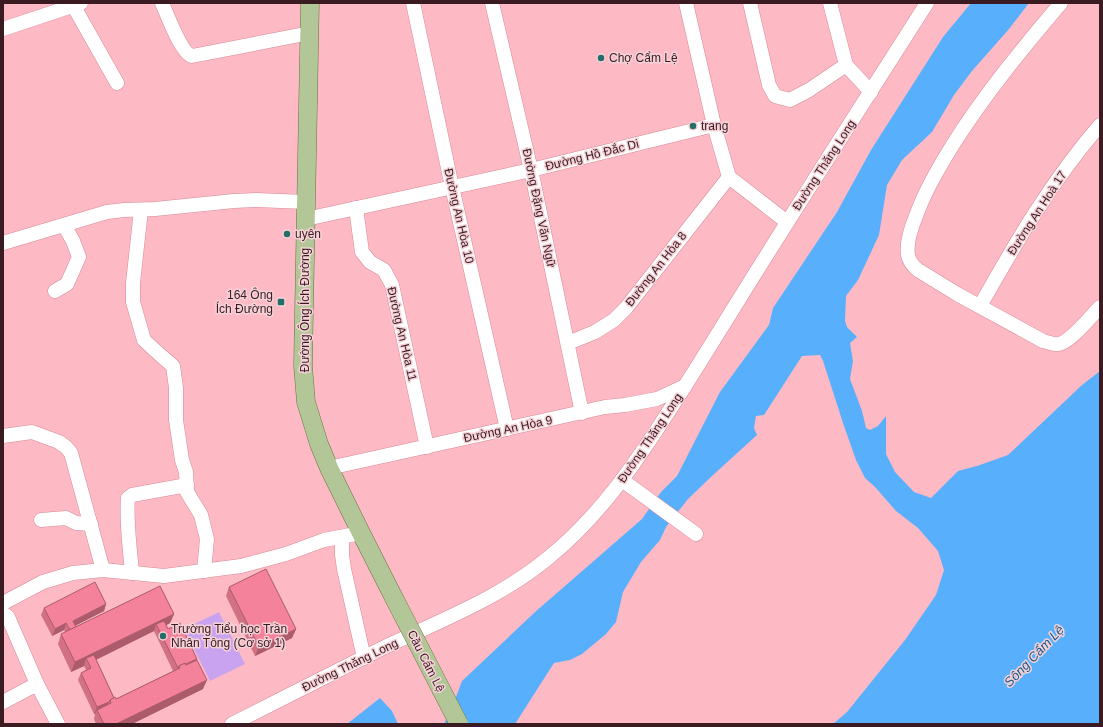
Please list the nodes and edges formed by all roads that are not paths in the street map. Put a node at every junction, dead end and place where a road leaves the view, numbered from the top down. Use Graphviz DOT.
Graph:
graph roads {
  1 [pos="162,3"];
  2 [pos="310,3"];
  3 [pos="413,3"];
  4 [pos="492,3"];
  5 [pos="686,3"];
  6 [pos="750,3"];
  7 [pos="830,3"];
  8 [pos="927,3"];
  9 [pos="1061,3"];
  10 [pos="77,4"];
  11 [pos="3,29"];
  12 [pos="310,33"];
  13 [pos="846,65"];
  14 [pos="116,83"];
  15 [pos="871,92"];
  16 [pos="714,125"];
  17 [pos="1100,125"];
  18 [pos="531,170"];
  19 [pos="729,177"];
  20 [pos="452,187"];
  21 [pos="356,208"];
  22 [pos="142,210"];
  23 [pos="306,210"];
  24 [pos="787,222"];
  25 [pos="64,225"];
  26 [pos="3,243"];
  27 [pos="55,291"];
  28 [pos="980,306"];
  29 [pos="1100,307"];
  30 [pos="568,343"];
  31 [pos="685,386"];
  32 [pos="582,413"];
  33 [pos="507,429"];
  34 [pos="3,436"];
  35 [pos="427,447"];
  36 [pos="329,468"];
  37 [pos="622,480"];
  38 [pos="187,485"];
  39 [pos="41,520"];
  40 [pos="91,524"];
  41 [pos="360,533"];
  42 [pos="696,534"];
  43 [pos="342,537"];
  44 [pos="103,570"];
  45 [pos="204,570"];
  46 [pos="132,573"];
  47 [pos="394,598"];
  48 [pos="3,603"];
  49 [pos="3,613"];
  50 [pos="364,658"];
  51 [pos="37,684"];
  52 [pos="3,702"];
  53 [pos="58,724"];
  54 [pos="232,724"];
  55 [pos="459,724"];
  1 -- 12 [label="street"];
  2 -- 12 [label="main road, Đường Ông Ích Đường"];
  3 -- 20 [label="street, Đường An Hòa 10"];
  4 -- 18 [label="street, Đường Đặng Văn Ngữ"];
  5 -- 16 [label="street"];
  6 -- 13 [label="street"];
  7 -- 13 [label="street"];
  8 -- 15 [label="street, Đường Thăng Long"];
  9 -- 28 [label="street"];
  10 -- 11 [label="street"];
  10 -- 14 [label="street"];
  12 -- 23 [label="main road, Đường Ông Ích Đường"];
  13 -- 15 [label="street"];
  15 -- 24 [label="street, Đường Thăng Long"];
  16 -- 18 [label="street, Đường Hồ Đắc Di"];
  16 -- 19 [label="street"];
  17 -- 28 [label="street, Đường An Hoà 17"];
  18 -- 20 [label="street, Đường Hồ Đắc Di"];
  18 -- 30 [label="street, Đường Đặng Văn Ngữ"];
  19 -- 24 [label="street"];
  19 -- 30 [label="street, Đường An Hòa 8"];
  20 -- 21 [label="street, Đường Hồ Đắc Di"];
  20 -- 33 [label="street, Đường An Hòa 10"];
  21 -- 23 [label="street, Đường Hồ Đắc Di"];
  21 -- 35 [label="street, Đường An Hòa 11"];
  22 -- 23 [label="street, Đường Hồ Đắc Di"];
  22 -- 25 [label="street, Đường Hồ Đắc Di"];
  22 -- 38 [label="street"];
  23 -- 36 [label="main road, Đường Ông Ích Đường"];
  24 -- 31 [label="street, Đường Thăng Long"];
  25 -- 26 [label="street, Đường Hồ Đắc Di"];
  25 -- 27 [label="street"];
  28 -- 29 [label="street"];
  30 -- 32 [label="street, Đường Đặng Văn Ngữ"];
  31 -- 32 [label="street, Đường An Hòa 9"];
  31 -- 37 [label="street, Đường Thăng Long"];
  32 -- 33 [label="street, Đường An Hòa 9"];
  33 -- 35 [label="street, Đường An Hòa 9"];
  34 -- 40 [label="street"];
  35 -- 36 [label="street, Đường An Hòa 9"];
  36 -- 41 [label="main road, Đường Ông Ích Đường"];
  37 -- 42 [label="street"];
  37 -- 50 [label="street, Đường Thăng Long"];
  38 -- 45 [label="street"];
  38 -- 46 [label="street"];
  39 -- 40 [label="street"];
  40 -- 44 [label="street"];
  41 -- 43 [label="street"];
  41 -- 47 [label="main road, Đường Ông Ích Đường"];
  43 -- 45 [label="street"];
  43 -- 50 [label="street"];
  44 -- 46 [label="street"];
  44 -- 48 [label="street"];
  45 -- 46 [label="street"];
  47 -- 55 [label="main road, Cầu Cẩm Lệ, bridge"];
  49 -- 51 [label="street"];
  50 -- 54 [label="street, Đường Thăng Long"];
  51 -- 52 [label="street"];
  51 -- 53 [label="street"];
}
